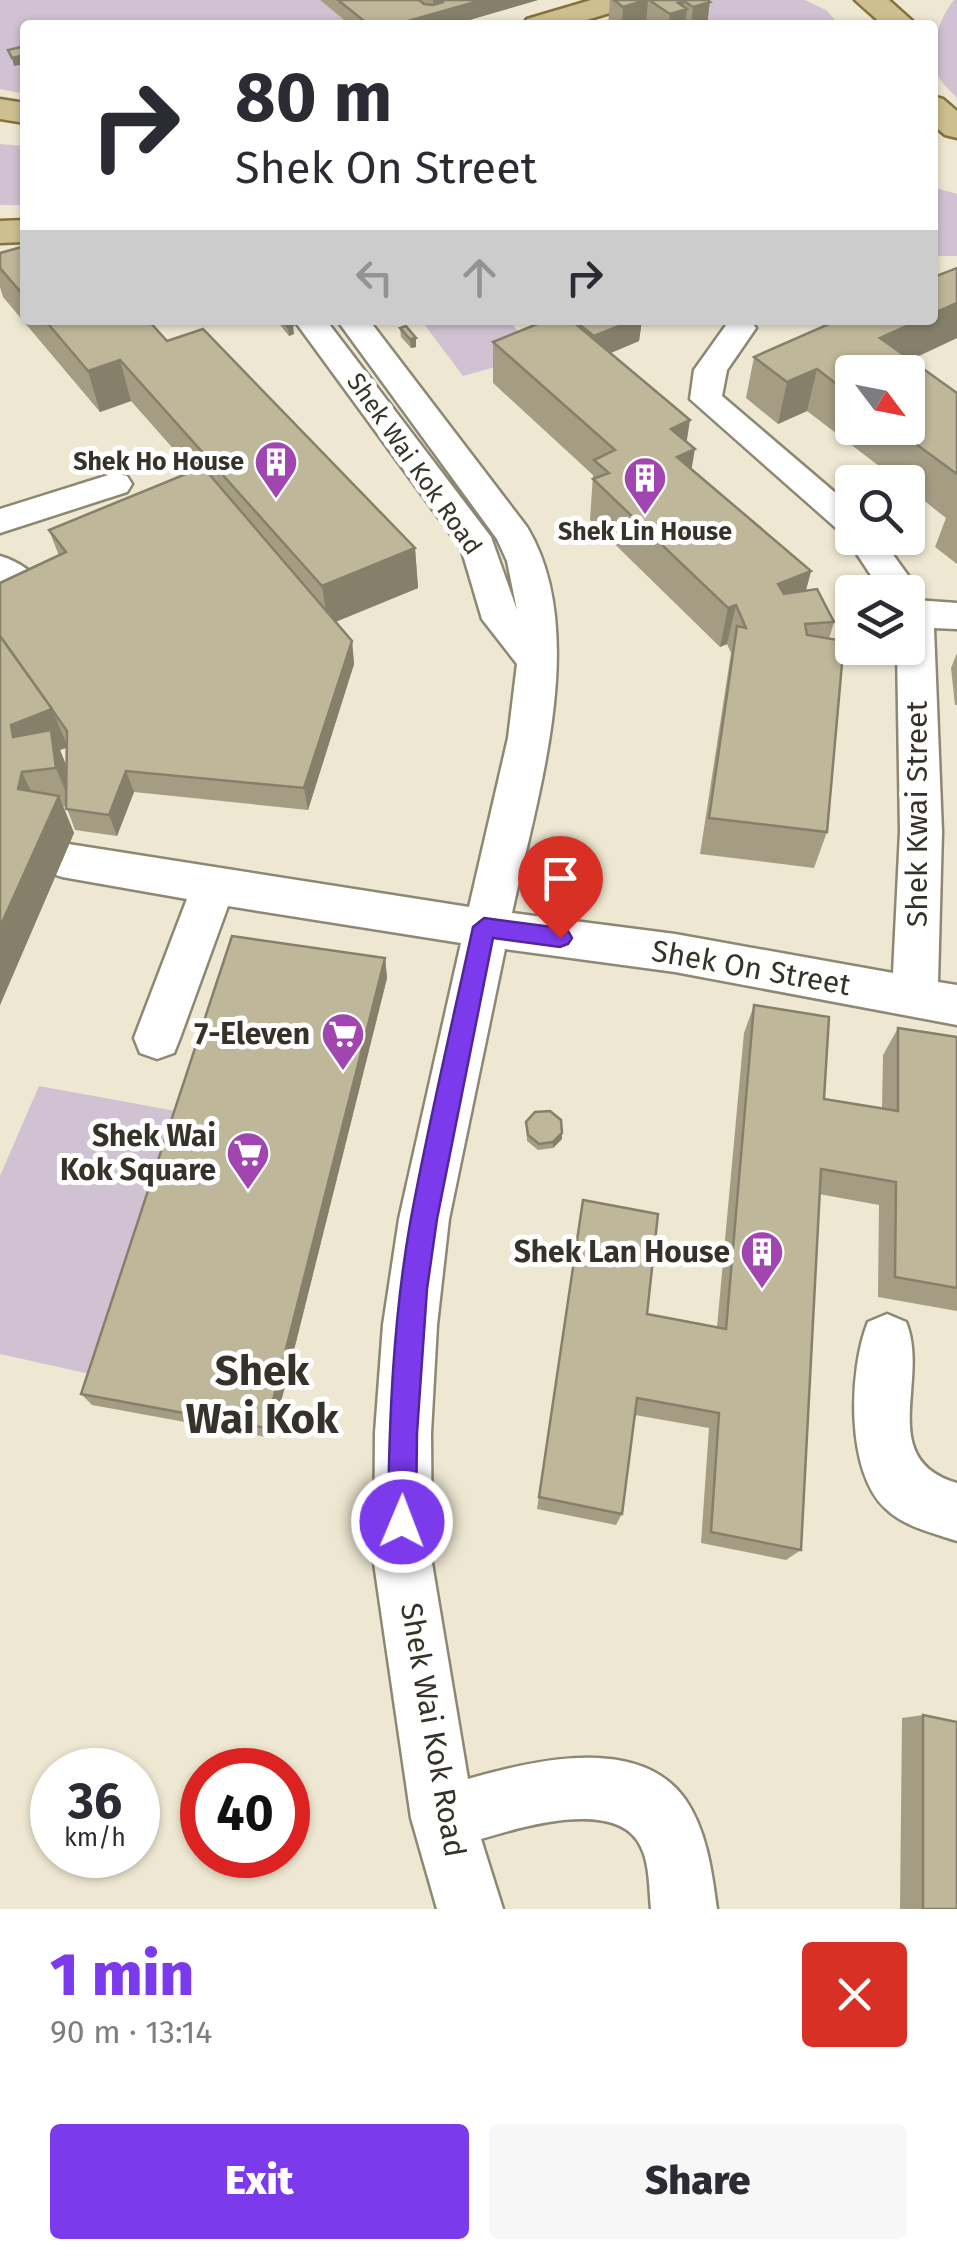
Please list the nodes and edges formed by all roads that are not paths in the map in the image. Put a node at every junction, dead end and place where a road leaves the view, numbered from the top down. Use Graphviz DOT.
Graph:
graph roads {
  1 [pos="575,0"];
  2 [pos="623,0"];
  3 [pos="870,0"];
  4 [pos="516,20"];
  5 [pos="555,20"];
  6 [pos="896,20"];
  7 [pos="938,111"];
  8 [pos="957,128"];
  9 [pos="314,325"];
  10 [pos="357,325"];
  11 [pos="740,328"];
  12 [pos="115,484"];
  13 [pos="835,511"];
  14 [pos="0,520"];
  15 [pos="925,608"];
  16 [pos="957,616"];
  17 [pos="538,663"];
  18 [pos="916,665"];
  19 [pos="939,833"];
  20 [pos="62,860"];
  21 [pos="214,887"];
  22 [pos="484,927"];
  23 [pos="936,1001"];
  24 [pos="157,1038"];
  25 [pos="886,1341"];
  26 [pos="957,1512"];
  27 [pos="443,1818"];
  28 [pos="470,1909"];
  29 [pos="684,1909"];
  1 -- 4 [label="main road"];
  2 -- 5 [label="main road"];
  3 -- 6 [label="main road"];
  7 -- 8 [label="main road"];
  9 -- 17 [label="street, Shek Wai Kok Road"];
  10 -- 17 [label="street, Shek Wai Kok Road"];
  11 -- 13 [label="street"];
  12 -- 14 [label="street"];
  15 -- 16 [label="street"];
  17 -- 22 [label="street, Shek Wai Kok Road"];
  18 -- 19 [label="street, Shek Kwai Street"];
  19 -- 23 [label="street, Shek Kwai Street"];
  20 -- 21 [label="street, Shek On Street"];
  21 -- 22 [label="street, Shek On Street"];
  21 -- 24 [label="street"];
  22 -- 23 [label="street, Shek On Street"];
  22 -- 27 [label="street, Shek Wai Kok Road"];
  25 -- 26 [label="street"];
  27 -- 28 [label="street, Shek Wai Kok Road"];
  27 -- 29 [label="street"];
}
